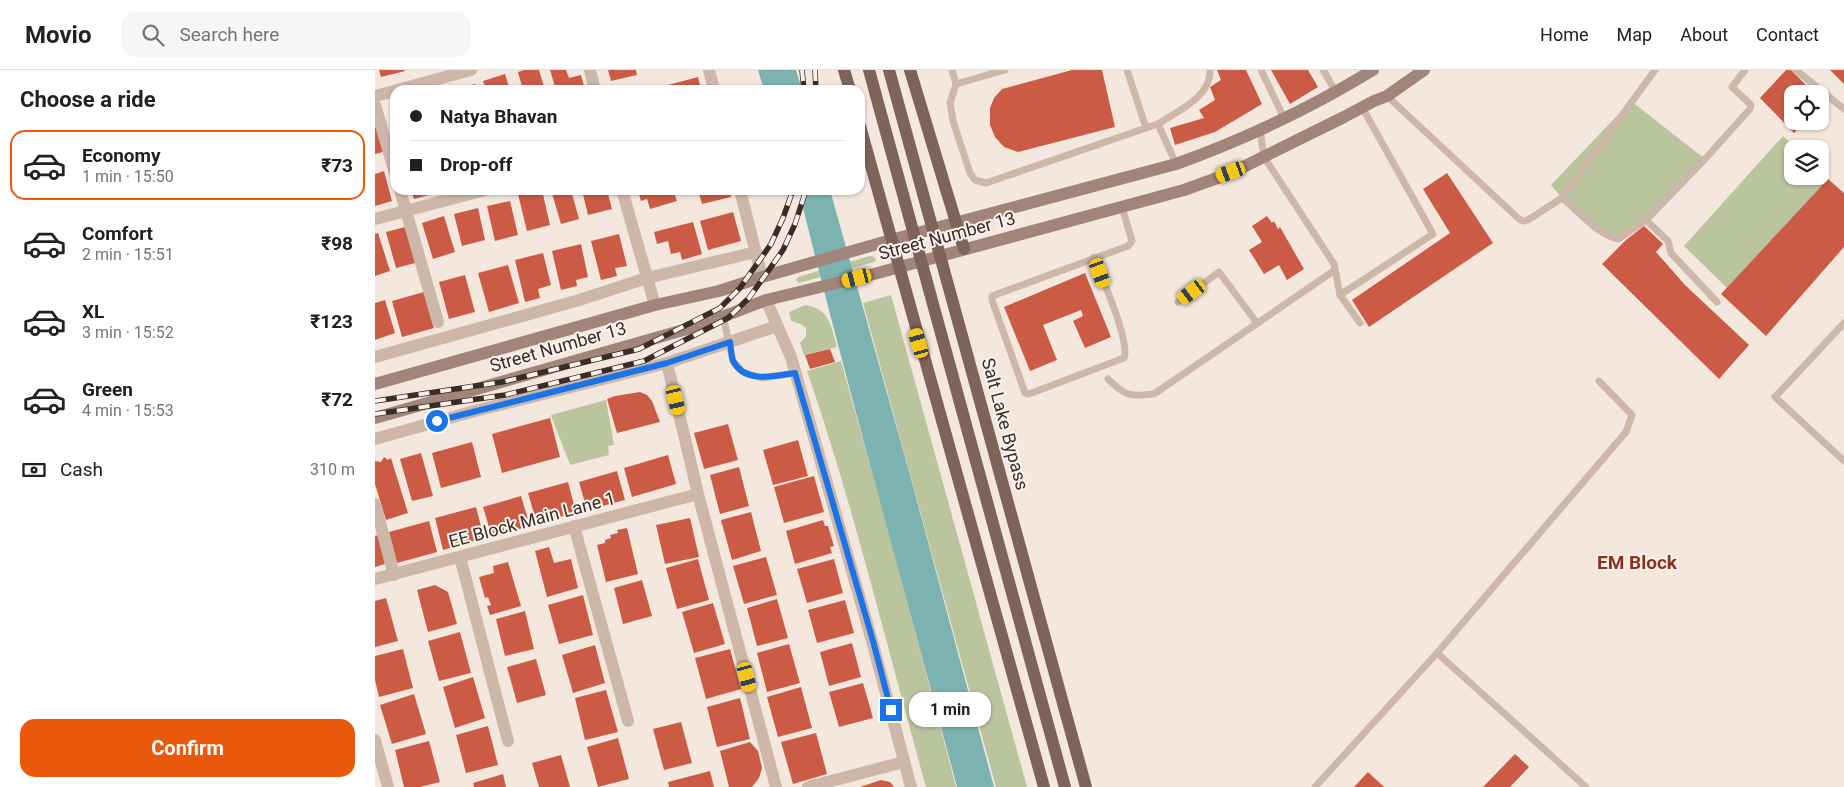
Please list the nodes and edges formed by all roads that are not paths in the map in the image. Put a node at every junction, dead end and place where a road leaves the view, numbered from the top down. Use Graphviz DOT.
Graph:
graph roads {
  1 [pos="471,70"];
  2 [pos="590,70"];
  3 [pos="709,70"];
  4 [pos="845,70"];
  5 [pos="869,70"];
  6 [pos="889,70"];
  7 [pos="910,70"];
  8 [pos="952,70"];
  9 [pos="1005,70"];
  10 [pos="1127,70"];
  11 [pos="1210,70"];
  12 [pos="1261,70"];
  13 [pos="1323,70"];
  14 [pos="1373,70"];
  15 [pos="1424,70"];
  16 [pos="1655,70"];
  17 [pos="1745,70"];
  18 [pos="1796,70"];
  19 [pos="956,84"];
  20 [pos="415,85"];
  21 [pos="594,85"];
  22 [pos="713,85"];
  23 [pos="849,85"];
  24 [pos="390,92"];
  25 [pos="1336,92"];
  26 [pos="375,96"];
  27 [pos="1387,96"];
  28 [pos="375,105"];
  29 [pos="1362,107"];
  30 [pos="1844,109"];
  31 [pos="1284,118"];
  32 [pos="1158,124"];
  33 [pos="1146,128"];
  34 [pos="1260,130"];
  35 [pos="865,144"];
  36 [pos="390,157"];
  37 [pos="1264,157"];
  38 [pos="1176,164"];
  39 [pos="401,195"];
  40 [pos="466,195"];
  41 [pos="623,195"];
  42 [pos="741,195"];
  43 [pos="1562,198"];
  44 [pos="1122,207"];
  45 [pos="406,211"];
  46 [pos="375,219"];
  47 [pos="1646,220"];
  48 [pos="956,223"];
  49 [pos="891,240"];
  50 [pos="964,249"];
  51 [pos="756,252"];
  52 [pos="1094,257"];
  53 [pos="898,267"];
  54 [pos="1335,270"];
  55 [pos="762,277"];
  56 [pos="647,278"];
  57 [pos="1341,295"];
  58 [pos="770,299"];
  59 [pos="1178,302"];
  60 [pos="1717,302"];
  61 [pos="655,305"];
  62 [pos="723,316"];
  63 [pos="439,322"];
  64 [pos="1360,323"];
  65 [pos="1844,323"];
  66 [pos="1257,324"];
  67 [pos="777,326"];
  68 [pos="730,342"];
  69 [pos="375,357"];
  70 [pos="667,363"];
  71 [pos="795,373"];
  72 [pos="1108,379"];
  73 [pos="1599,381"];
  74 [pos="375,384"];
  75 [pos="375,417"];
  76 [pos="375,439"];
  77 [pos="1844,461"];
  78 [pos="698,494"];
  79 [pos="375,504"];
  80 [pos="574,526"];
  81 [pos="460,557"];
  82 [pos="394,574"];
  83 [pos="375,579"];
  84 [pos="1437,653"];
  85 [pos="628,721"];
  86 [pos="375,740"];
  87 [pos="508,741"];
  88 [pos="904,762"];
  89 [pos="383,781"];
  90 [pos="776,787"];
  91 [pos="809,787"];
  92 [pos="911,787"];
  93 [pos="1044,787"];
  94 [pos="1065,787"];
  95 [pos="1086,787"];
  96 [pos="1315,787"];
  97 [pos="1587,787"];
  1 -- 20 [label="street"];
  2 -- 21 [label="street"];
  3 -- 22 [label="street"];
  4 -- 23 [label="main road"];
  5 -- 94 [label="main road, bridge"];
  6 -- 95 [label="main road, Salt Lake Bypass, bridge"];
  7 -- 48 [label="main road"];
  8 -- 19 [label="lane"];
  9 -- 19 [label="lane"];
  10 -- 33 [label="lane"];
  11 -- 32 [label="lane"];
  12 -- 31 [label="lane"];
  13 -- 25 [label="lane"];
  14 -- 25 [label="main road, Street Number 13"];
  15 -- 27 [label="main road, Street Number 13"];
  16 -- 43 [label="lane"];
  17 -- 47 [label="lane"];
  18 -- 30 [label="lane"];
  19 -- 33 [label="lane"];
  24 -- 26 [label="street"];
  25 -- 31 [label="main road, Street Number 13"];
  27 -- 29 [label="main road, Street Number 13"];
  27 -- 43 [label="lane"];
  28 -- 36 [label="street"];
  29 -- 37 [label="main road, Street Number 13"];
  29 -- 57 [label="lane"];
  31 -- 34 [label="main road, Street Number 13"];
  32 -- 33 [label="lane"];
  32 -- 38 [label="lane"];
  34 -- 37 [label="lane"];
  34 -- 38 [label="main road, Street Number 13"];
  35 -- 49 [label="main road"];
  37 -- 44 [label="main road, Street Number 13"];
  37 -- 54 [label="lane"];
  38 -- 48 [label="main road, Street Number 13"];
  39 -- 45 [label="street"];
  40 -- 45 [label="street"];
  41 -- 56 [label="street"];
  42 -- 51 [label="street"];
  43 -- 47 [label="lane"];
  44 -- 50 [label="main road, Street Number 13"];
  44 -- 52 [label="lane"];
  45 -- 46 [label="street"];
  45 -- 63 [label="street"];
  47 -- 60 [label="lane"];
  48 -- 49 [label="main road, Street Number 13"];
  48 -- 50 [label="main road"];
  49 -- 53 [label="main road"];
  49 -- 55 [label="main road, Street Number 13"];
  50 -- 53 [label="main road, Street Number 13"];
  51 -- 55 [label="street"];
  51 -- 56 [label="street"];
  52 -- 52 [label="lane"];
  53 -- 58 [label="main road, Street Number 13"];
  53 -- 93 [label="main road"];
  54 -- 57 [label="lane"];
  54 -- 66 [label="lane"];
  55 -- 61 [label="main road, Street Number 13"];
  56 -- 61 [label="street"];
  56 -- 69 [label="street"];
  57 -- 64 [label="lane"];
  58 -- 62 [label="main road, Street Number 13"];
  58 -- 67 [label="street"];
  59 -- 66 [label="lane"];
  61 -- 74 [label="main road, Street Number 13"];
  62 -- 68 [label="lane"];
  62 -- 75 [label="main road, Street Number 13"];
  65 -- 77 [label="lane"];
  66 -- 72 [label="lane"];
  67 -- 68 [label="street"];
  67 -- 71 [label="street"];
  68 -- 70 [label="street"];
  68 -- 71 [label="lane"];
  70 -- 76 [label="street"];
  70 -- 78 [label="street"];
  71 -- 88 [label="street"];
  73 -- 84 [label="lane"];
  78 -- 80 [label="street, EE Block Main Lane 1"];
  78 -- 90 [label="street"];
  79 -- 82 [label="street"];
  80 -- 81 [label="street, EE Block Main Lane 1"];
  80 -- 85 [label="street"];
  81 -- 82 [label="street, EE Block Main Lane 1"];
  81 -- 87 [label="street"];
  82 -- 83 [label="street, EE Block Main Lane 1"];
  84 -- 96 [label="lane"];
  84 -- 97 [label="lane"];
  86 -- 89 [label="street"];
  88 -- 91 [label="street"];
  88 -- 92 [label="street"];
}
